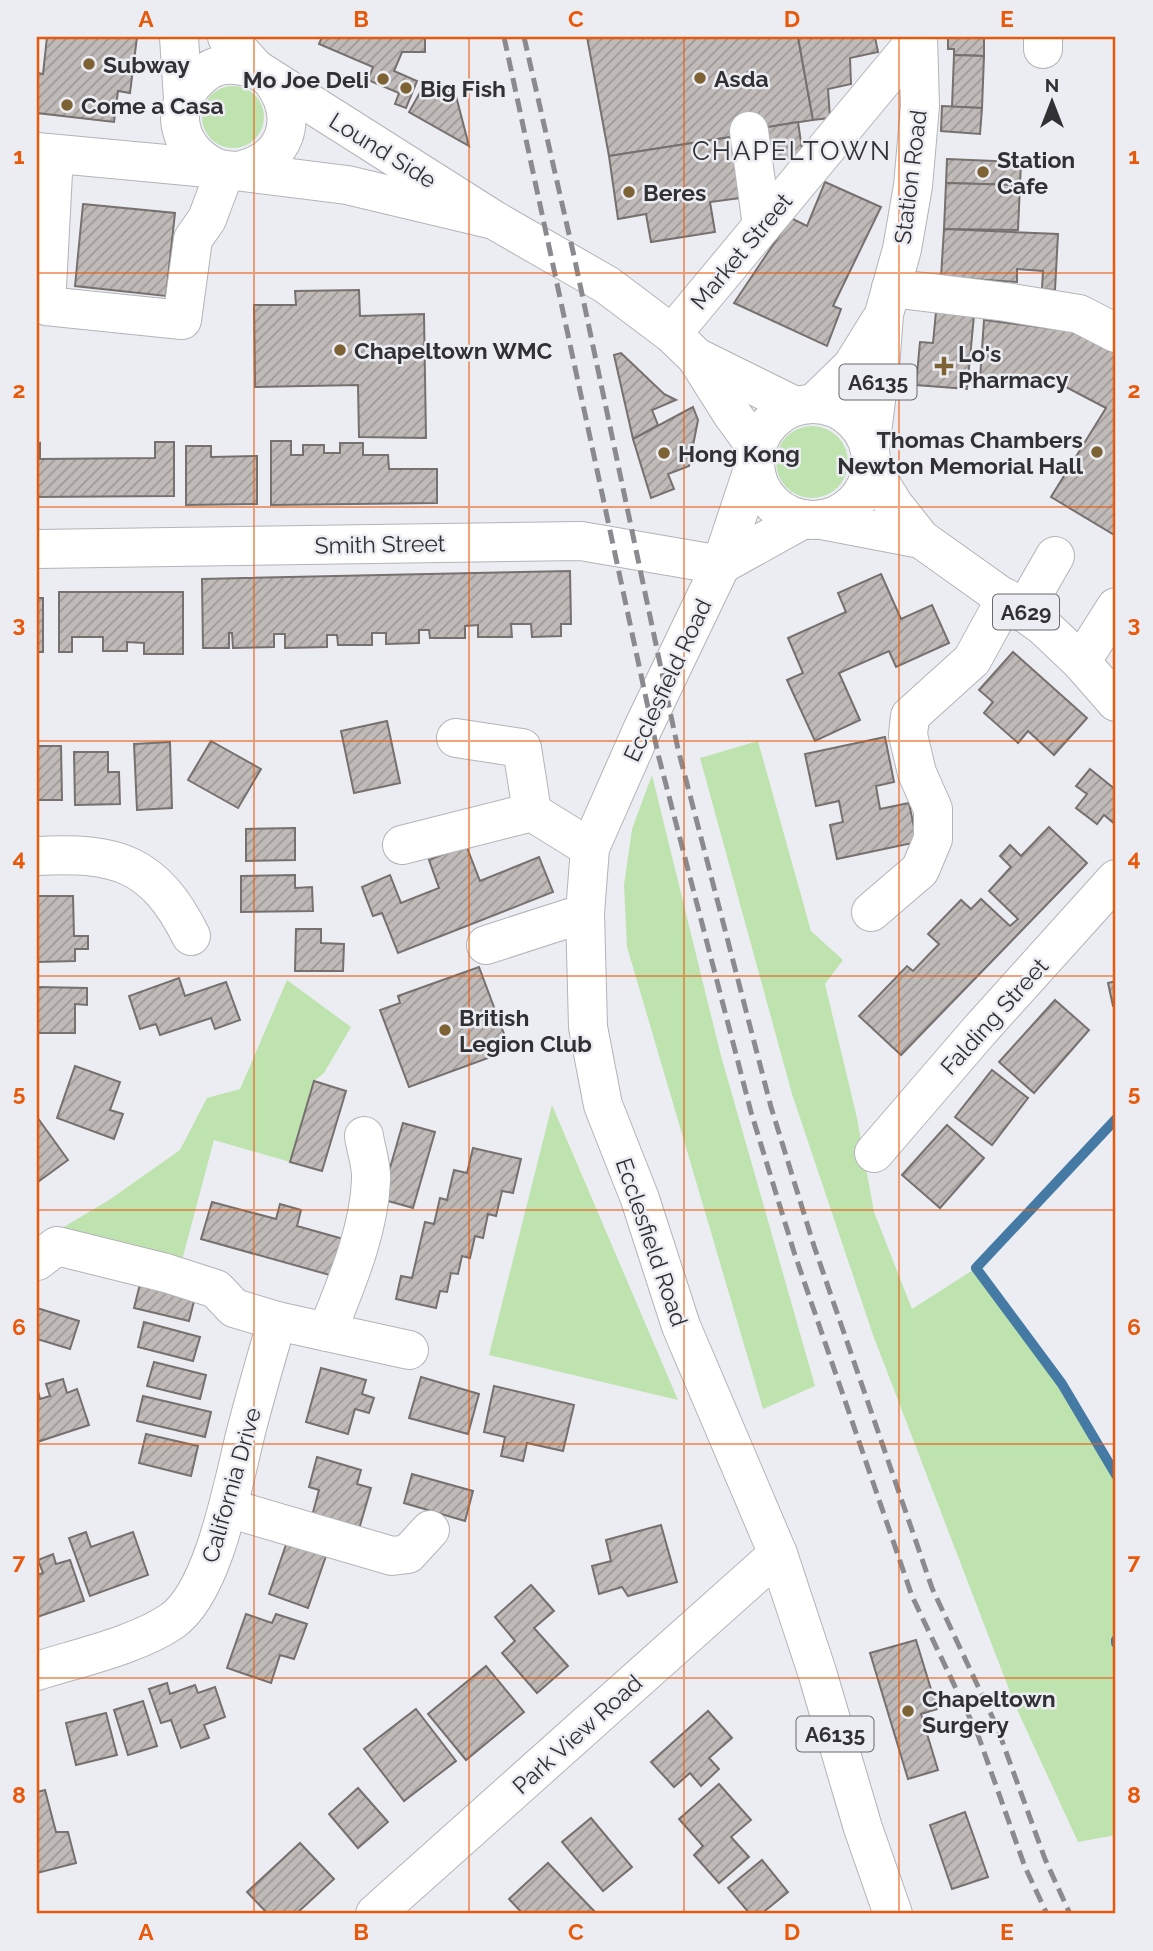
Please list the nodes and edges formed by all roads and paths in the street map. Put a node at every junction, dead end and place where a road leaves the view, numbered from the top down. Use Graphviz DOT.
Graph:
graph roads {
  1 [pos="179,37"];
  2 [pos="227,37"];
  3 [pos="918,38"];
  4 [pos="264,74"];
  5 [pos="181,108"];
  6 [pos="749,131"];
  7 [pos="59,154"];
  8 [pos="227,170"];
  9 [pos="494,220"];
  10 [pos="762,226"];
  11 [pos="887,301"];
  12 [pos="1116,332"];
  13 [pos="684,345"];
  14 [pos="804,405"];
  15 [pos="755,457"];
  16 [pos="871,458"];
  17 [pos="812,520"];
  18 [pos="922,539"];
  19 [pos="37,549"];
  20 [pos="1055,556"];
  21 [pos="721,565"];
  22 [pos="1015,604"];
  23 [pos="1116,607"];
  24 [pos="1081,662"];
  25 [pos="1116,702"];
  26 [pos="456,738"];
  27 [pos="532,812"];
  28 [pos="402,845"];
  29 [pos="590,848"];
  30 [pos="37,856"];
  31 [pos="1116,879"];
  32 [pos="871,912"];
  33 [pos="585,914"];
  34 [pos="191,936"];
  35 [pos="486,945"];
  36 [pos="364,1136"];
  37 [pos="874,1153"];
  38 [pos="37,1261"];
  39 [pos="277,1321"];
  40 [pos="327,1332"];
  41 [pos="409,1350"];
  42 [pos="228,1508"];
  43 [pos="430,1530"];
  44 [pos="778,1554"];
  45 [pos="37,1671"];
  46 [pos="375,1914"];
  47 [pos="893,1914"];
  1 -- 5 [label="main road, Lound Side"];
  2 -- 4 [label="main road, Lound Side"];
  3 -- 10 [label="main road, Market Street"];
  3 -- 11 [label="main road, Station Road / A6135"];
  4 -- 5 [label="main road, Lound Side"];
  4 -- 8 [label="main road, Lound Side"];
  4 -- 9 [label="main road, Lound Side"];
  5 -- 7 [label="main road"];
  5 -- 8 [label="main road, Lound Side"];
  6 -- 10 [label="main road"];
  7 -- 8 [label="main road"];
  7 -- 8 [label="main road"];
  8 -- 9 [label="main road, Lound Side"];
  9 -- 13 [label="main road, Lound Side"];
  10 -- 13 [label="main road, Market Street"];
  11 -- 12 [label="main road"];
  11 -- 14 [label="main road, Station Road / A6135"];
  11 -- 16 [label="main road, Station Road / A6135"];
  13 -- 14 [label="main road"];
  13 -- 15 [label="main road"];
  14 -- 15 [label="main road, A6135"];
  14 -- 16 [label="main road, A6135"];
  15 -- 17 [label="main road"];
  15 -- 21 [label="main road, Ecclesfield Road / A6135"];
  16 -- 17 [label="main road, A6135"];
  16 -- 18 [label="main road, A629"];
  17 -- 18 [label="main road, A629"];
  17 -- 21 [label="main road, A6135"];
  18 -- 22 [label="main road, A629"];
  19 -- 21 [label="main road, Smith Street"];
  20 -- 22 [label="main road"];
  21 -- 29 [label="main road, Ecclesfield Road / A6135"];
  22 -- 24 [label="main road, A629"];
  22 -- 32 [label="main road"];
  23 -- 24 [label="main road"];
  24 -- 25 [label="main road, A629"];
  26 -- 27 [label="main road"];
  27 -- 28 [label="main road"];
  27 -- 29 [label="main road"];
  29 -- 33 [label="main road, Ecclesfield Road / A6135"];
  30 -- 34 [label="main road"];
  31 -- 37 [label="main road, Falding Street"];
  33 -- 35 [label="main road"];
  33 -- 44 [label="main road, Ecclesfield Road / A6135"];
  36 -- 40 [label="main road"];
  38 -- 39 [label="main road"];
  39 -- 40 [label="main road"];
  39 -- 42 [label="main road, California Drive"];
  40 -- 41 [label="main road"];
  42 -- 43 [label="main road"];
  42 -- 45 [label="main road, California Drive"];
  44 -- 46 [label="main road, Park View Road"];
  44 -- 47 [label="main road, Ecclesfield Road / A6135"];
}
